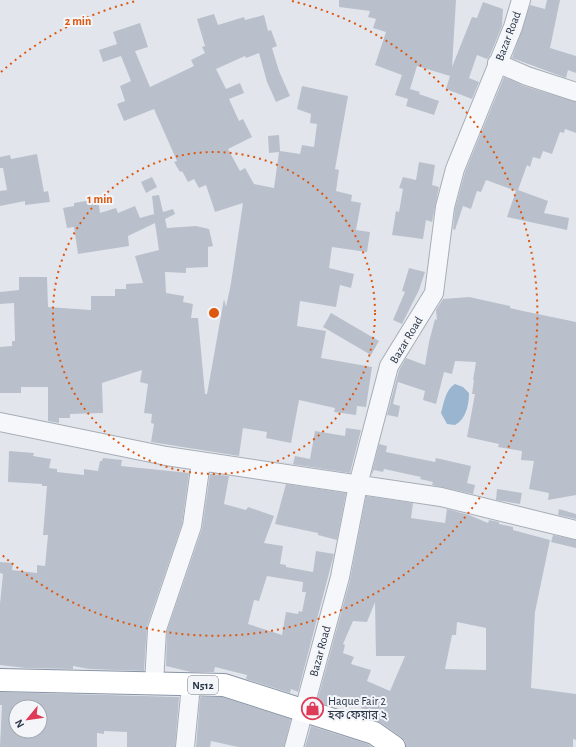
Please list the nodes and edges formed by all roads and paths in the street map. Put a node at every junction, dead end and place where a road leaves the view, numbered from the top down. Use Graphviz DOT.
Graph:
graph roads {
  1 [pos="521,0"];
  2 [pos="497,63"];
  3 [pos="576,92"];
  4 [pos="0,422"];
  5 [pos="201,462"];
  6 [pos="358,485"];
  7 [pos="576,530"];
  8 [pos="0,680"];
  9 [pos="154,684"];
  10 [pos="191,685"];
  11 [pos="303,710"];
  12 [pos="185,747"];
  13 [pos="294,747"];
  14 [pos="394,747"];
  1 -- 2 [label="street, Bazar Road"];
  2 -- 3 [label="street"];
  2 -- 6 [label="street, Bazar Road"];
  4 -- 5 [label="street"];
  5 -- 6 [label="street"];
  5 -- 9 [label="street"];
  6 -- 7 [label="street"];
  6 -- 11 [label="street, Bazar Road"];
  8 -- 9 [label="highway, N512"];
  9 -- 10 [label="highway, N512"];
  10 -- 11 [label="highway, N512"];
  10 -- 12 [label="street"];
  11 -- 13 [label="street, Bazar Road"];
  11 -- 14 [label="highway, N512"];
}
